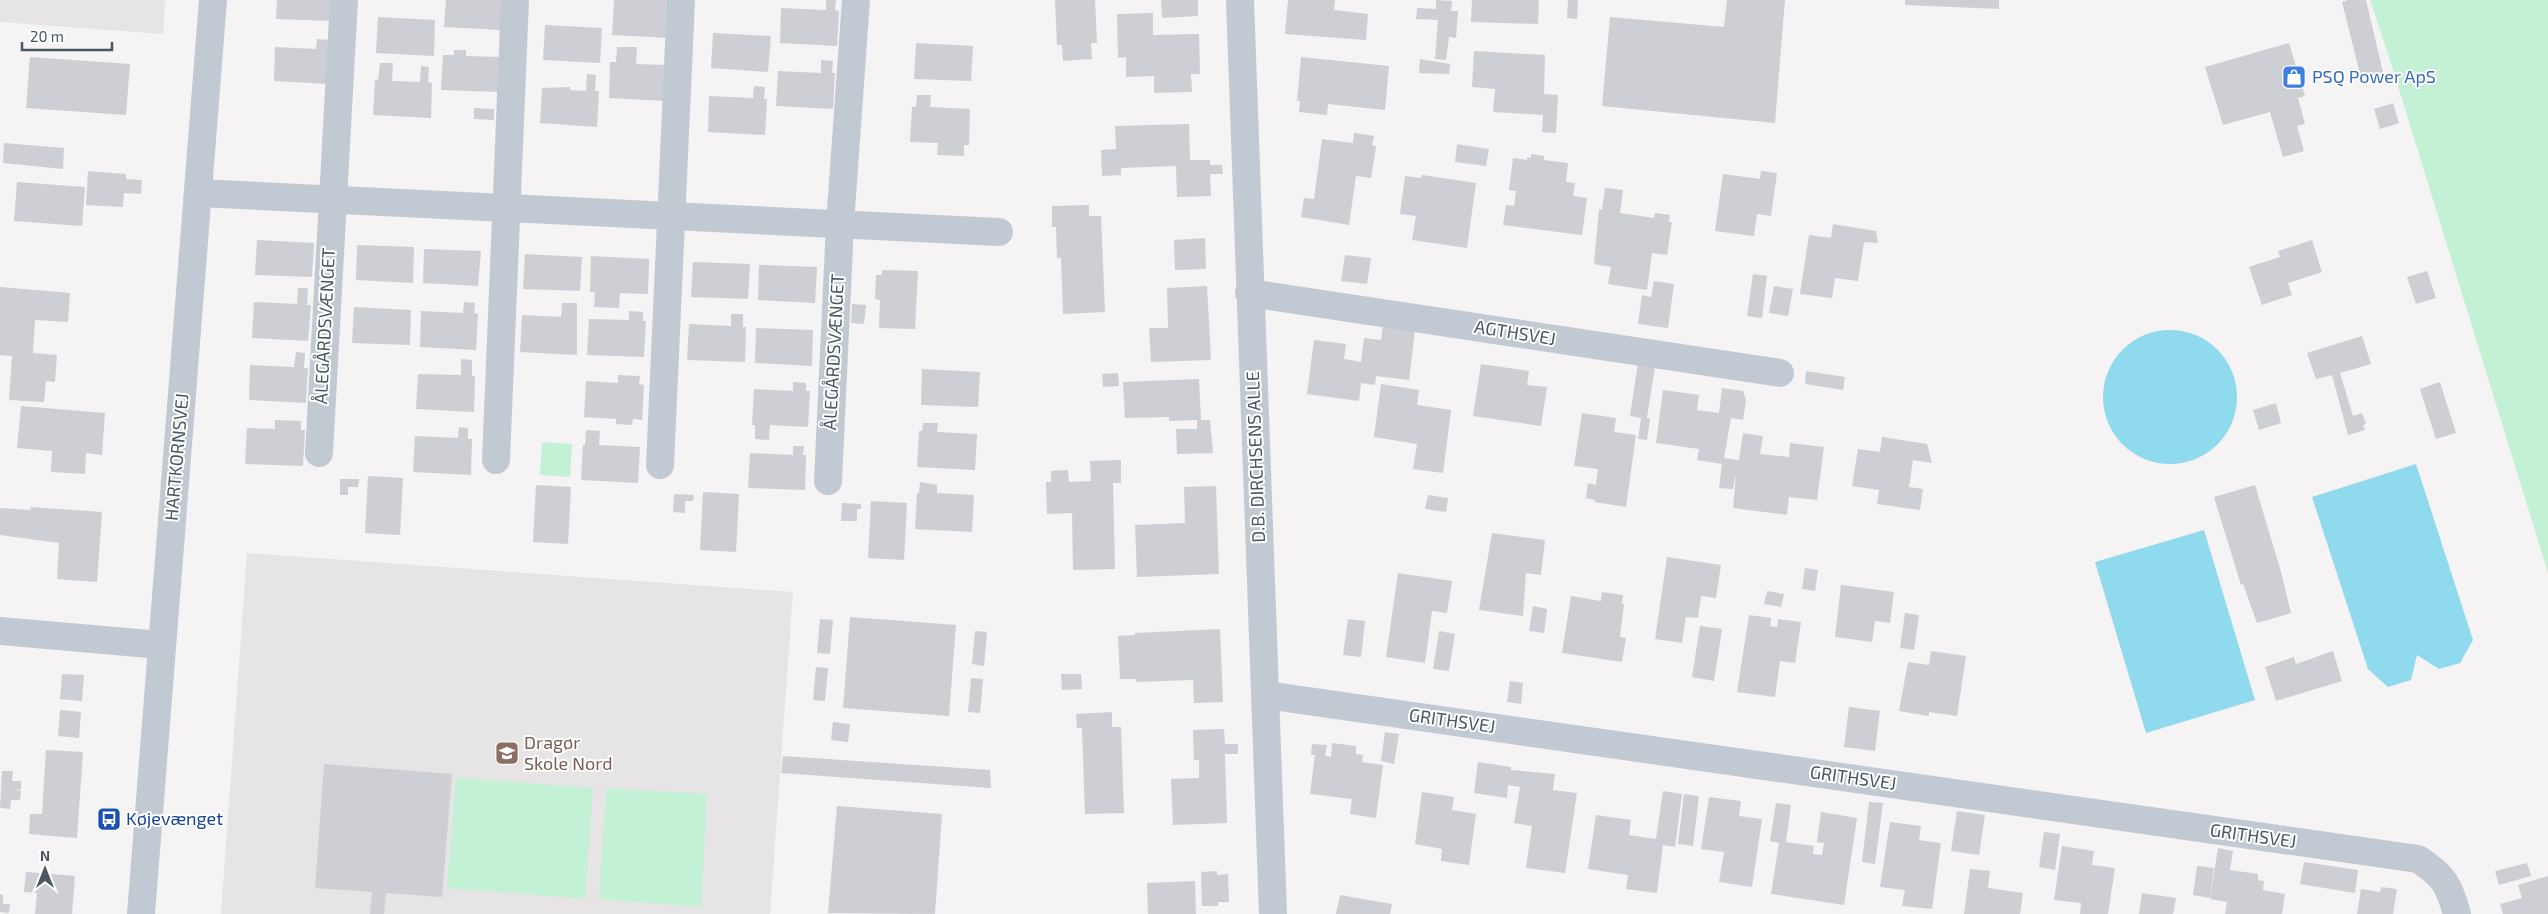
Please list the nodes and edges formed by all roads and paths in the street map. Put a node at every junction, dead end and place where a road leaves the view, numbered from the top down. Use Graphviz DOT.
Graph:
graph roads {
  1 [pos="213,0"];
  2 [pos="344,0"];
  3 [pos="515,0"];
  4 [pos="682,0"];
  5 [pos="856,0"];
  6 [pos="1240,0"];
  7 [pos="200,193"];
  8 [pos="331,199"];
  9 [pos="507,208"];
  10 [pos="671,216"];
  11 [pos="840,224"];
  12 [pos="999,232"];
  13 [pos="1249,293"];
  14 [pos="1780,373"];
  15 [pos="319,453"];
  16 [pos="496,460"];
  17 [pos="660,465"];
  18 [pos="828,480"];
  19 [pos="0,631"];
  20 [pos="161,645"];
  21 [pos="1265,694"];
  22 [pos="141,914"];
  23 [pos="1273,914"];
  24 [pos="2457,914"];
  1 -- 7 [label="street, HARTKORNSVEJ"];
  2 -- 8 [label="street, ÅLEGÅRDSVÆNGET"];
  3 -- 9 [label="street"];
  4 -- 10 [label="street"];
  5 -- 11 [label="street, ÅLEGÅRDSVÆNGET"];
  6 -- 13 [label="street, D.B. DIRCHSENS ALLE"];
  7 -- 8 [label="street"];
  7 -- 20 [label="street, HARTKORNSVEJ"];
  8 -- 9 [label="street"];
  8 -- 15 [label="street, ÅLEGÅRDSVÆNGET"];
  9 -- 10 [label="street"];
  9 -- 16 [label="street"];
  10 -- 11 [label="street"];
  10 -- 17 [label="street"];
  11 -- 12 [label="street"];
  11 -- 18 [label="street, ÅLEGÅRDSVÆNGET"];
  13 -- 14 [label="street, AGTHSVEJ"];
  13 -- 21 [label="street, D.B. DIRCHSENS ALLE"];
  19 -- 20 [label="street"];
  20 -- 22 [label="street, HARTKORNSVEJ"];
  21 -- 23 [label="street, D.B. DIRCHSENS ALLE"];
  21 -- 24 [label="street, GRITHSVEJ"];
}
